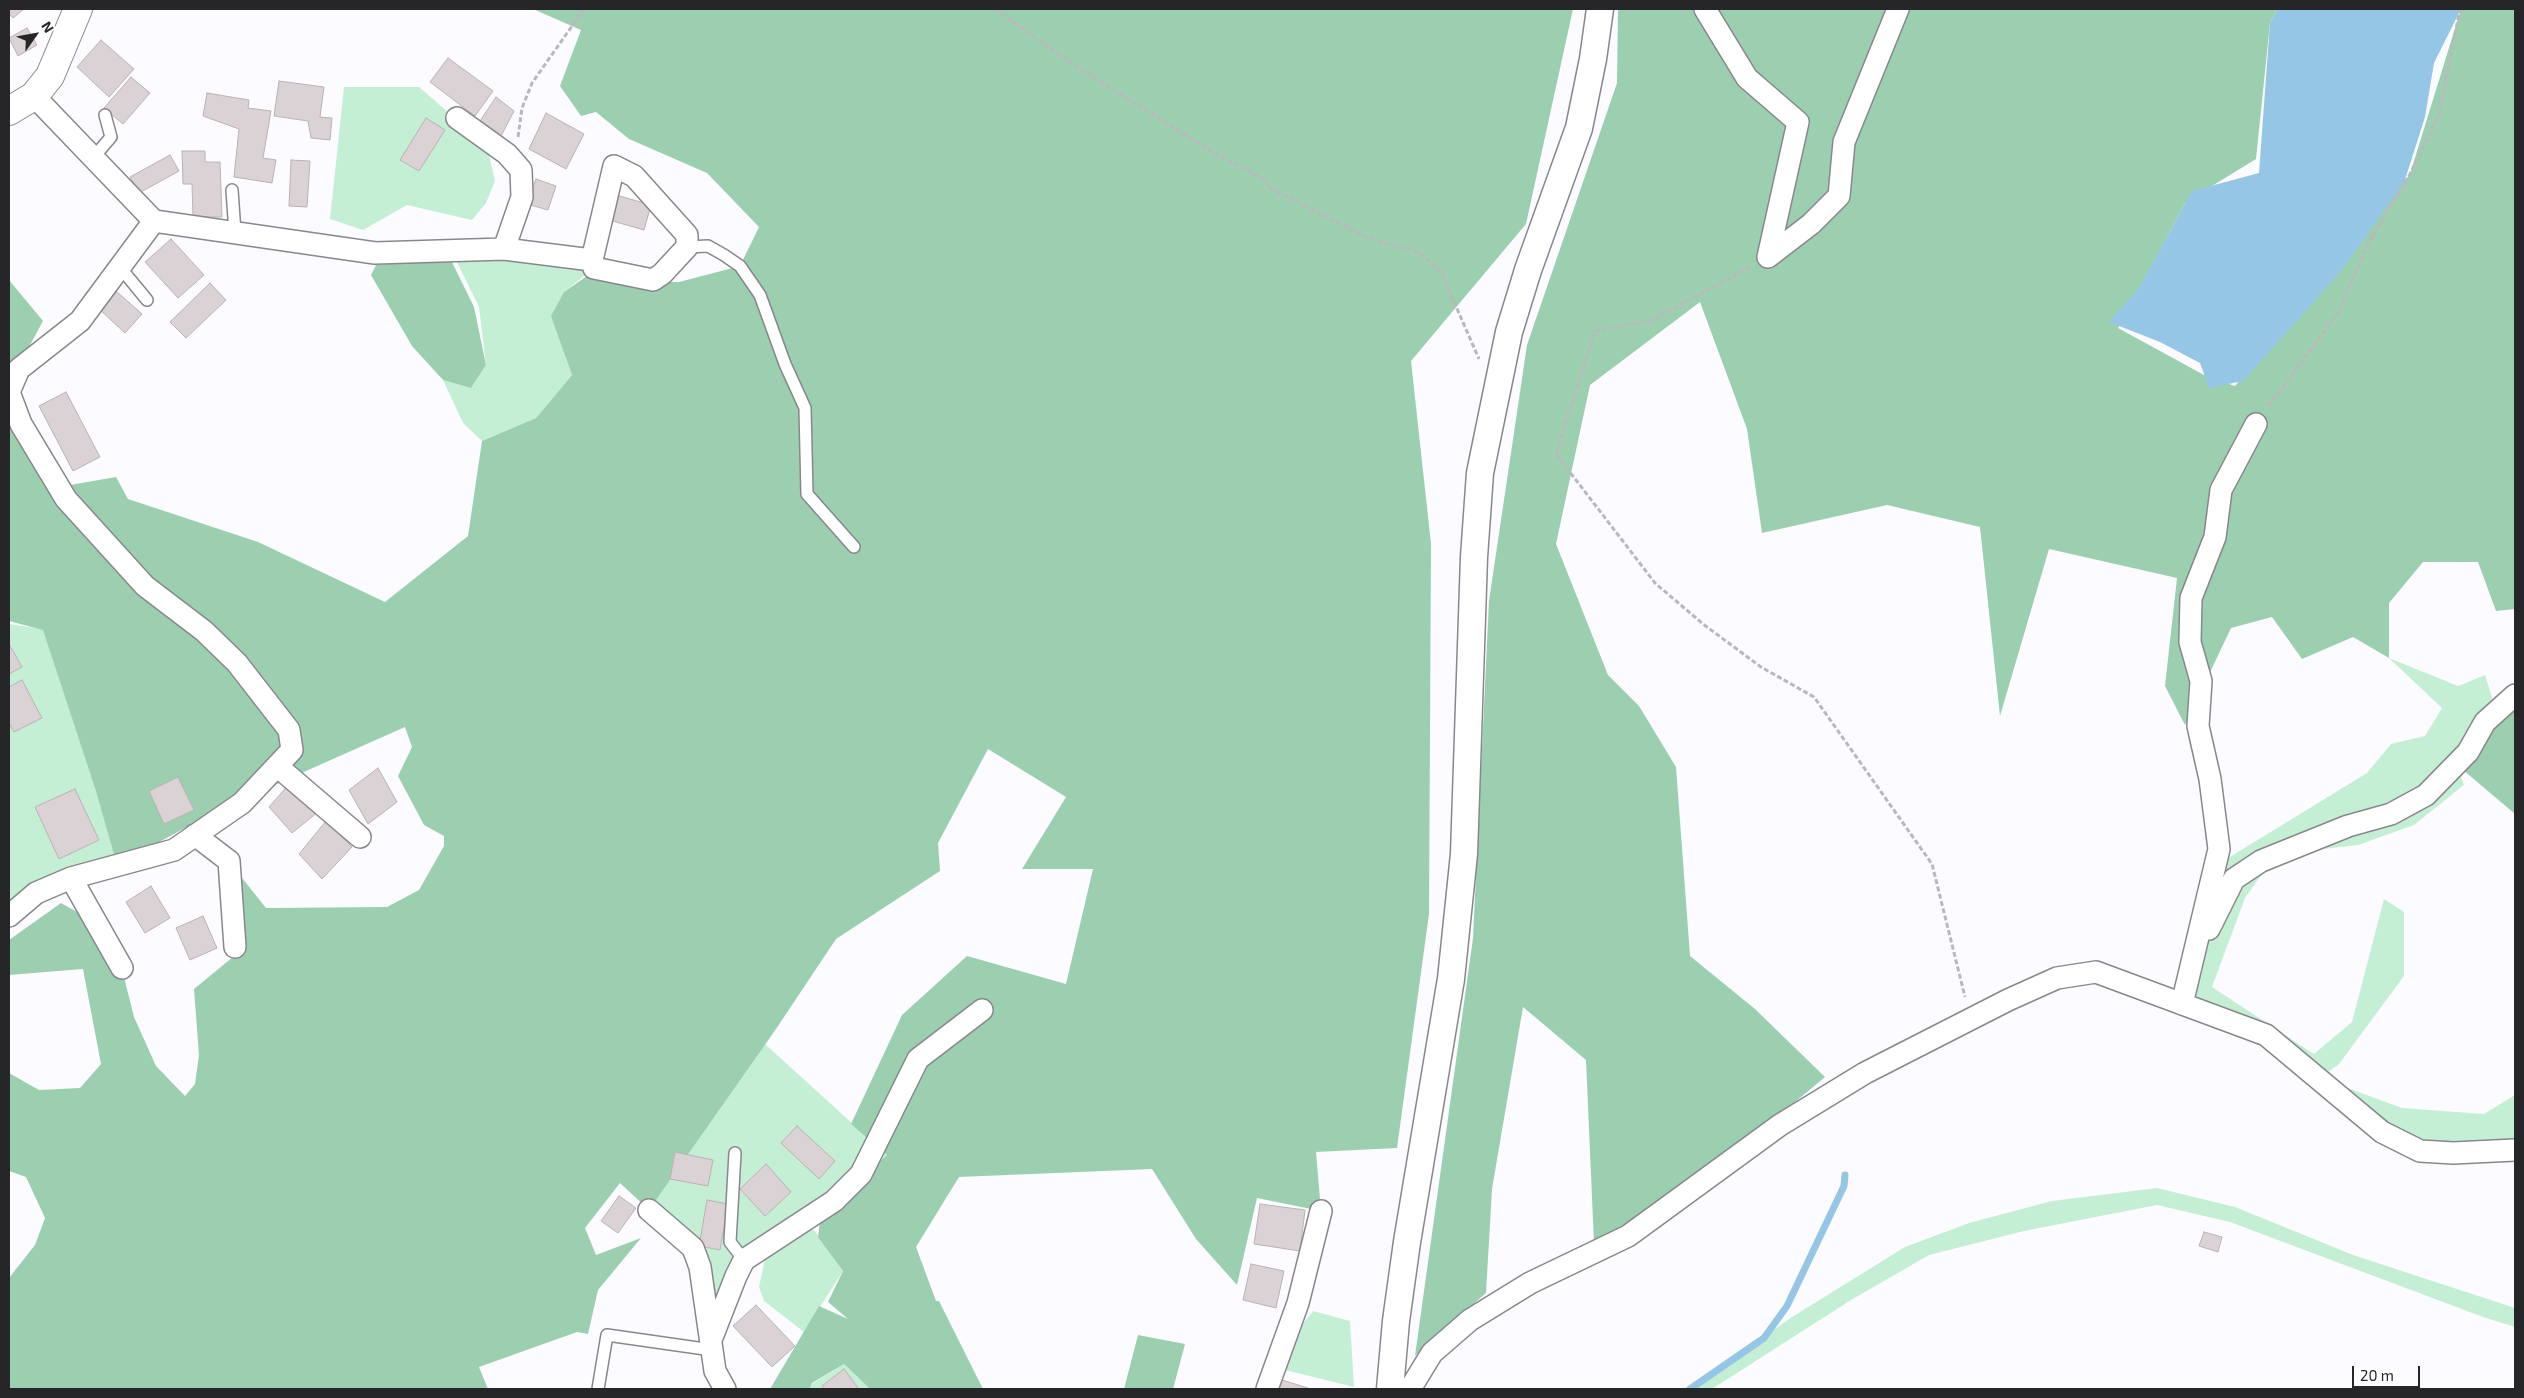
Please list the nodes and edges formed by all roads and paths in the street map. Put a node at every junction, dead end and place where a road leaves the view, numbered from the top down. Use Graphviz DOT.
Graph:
graph roads {
  1 [pos="78,9"];
  2 [pos="584,9"];
  3 [pos="995,9"];
  4 [pos="1600,9"];
  5 [pos="1705,9"];
  6 [pos="1898,9"];
  7 [pos="2460,9"];
  8 [pos="34,96"];
  9 [pos="9,111"];
  10 [pos="105,115"];
  11 [pos="457,118"];
  12 [pos="93,158"];
  13 [pos="521,170"];
  14 [pos="232,190"];
  15 [pos="154,222"];
  16 [pos="235,233"];
  17 [pos="687,247"];
  18 [pos="504,249"];
  19 [pos="1768,257"];
  20 [pos="592,260"];
  21 [pos="119,266"];
  22 [pos="147,300"];
  23 [pos="1494,395"];
  24 [pos="2256,424"];
  25 [pos="854,547"];
  26 [pos="2515,695"];
  27 [pos="276,766"];
  28 [pos="195,835"];
  29 [pos="360,837"];
  30 [pos="71,878"];
  31 [pos="9,916"];
  32 [pos="235,947"];
  33 [pos="2193,961"];
  34 [pos="122,968"];
  35 [pos="2182,1004"];
  36 [pos="982,1010"];
  37 [pos="1970,1019"];
  38 [pos="2515,1150"];
  39 [pos="735,1153"];
  40 [pos="649,1210"];
  41 [pos="1321,1211"];
  42 [pos="744,1260"];
  43 [pos="711,1345"];
  44 [pos="598,1389"];
  45 [pos="726,1389"];
  46 [pos="1267,1389"];
  47 [pos="1390,1389"];
  48 [pos="1410,1389"];
  1 -- 8 [label="main road"];
  2 -- 13 [label="path"];
  3 -- 23 [label="path"];
  4 -- 23 [label="street"];
  5 -- 19 [label="street"];
  6 -- 19 [label="street"];
  7 -- 24 [label="path"];
  8 -- 9 [label="main road"];
  8 -- 12 [label="street"];
  10 -- 12 [label="lane"];
  11 -- 13 [label="street"];
  12 -- 15 [label="street"];
  13 -- 18 [label="street"];
  14 -- 16 [label="lane"];
  15 -- 16 [label="street"];
  15 -- 21 [label="street"];
  16 -- 18 [label="street"];
  17 -- 20 [label="street"];
  17 -- 20 [label="street"];
  17 -- 25 [label="lane"];
  18 -- 20 [label="street"];
  19 -- 37 [label="path"];
  21 -- 22 [label="lane"];
  21 -- 27 [label="street"];
  23 -- 47 [label="street"];
  24 -- 33 [label="street"];
  26 -- 33 [label="street"];
  27 -- 28 [label="street"];
  27 -- 29 [label="street"];
  28 -- 30 [label="street"];
  28 -- 32 [label="street"];
  30 -- 31 [label="street"];
  30 -- 34 [label="street"];
  33 -- 35 [label="street"];
  35 -- 37 [label="street"];
  35 -- 38 [label="street"];
  36 -- 42 [label="street"];
  37 -- 48 [label="street"];
  39 -- 42 [label="lane"];
  40 -- 43 [label="street"];
  41 -- 46 [label="street"];
  42 -- 43 [label="street"];
  43 -- 44 [label="lane"];
  43 -- 45 [label="street"];
}
